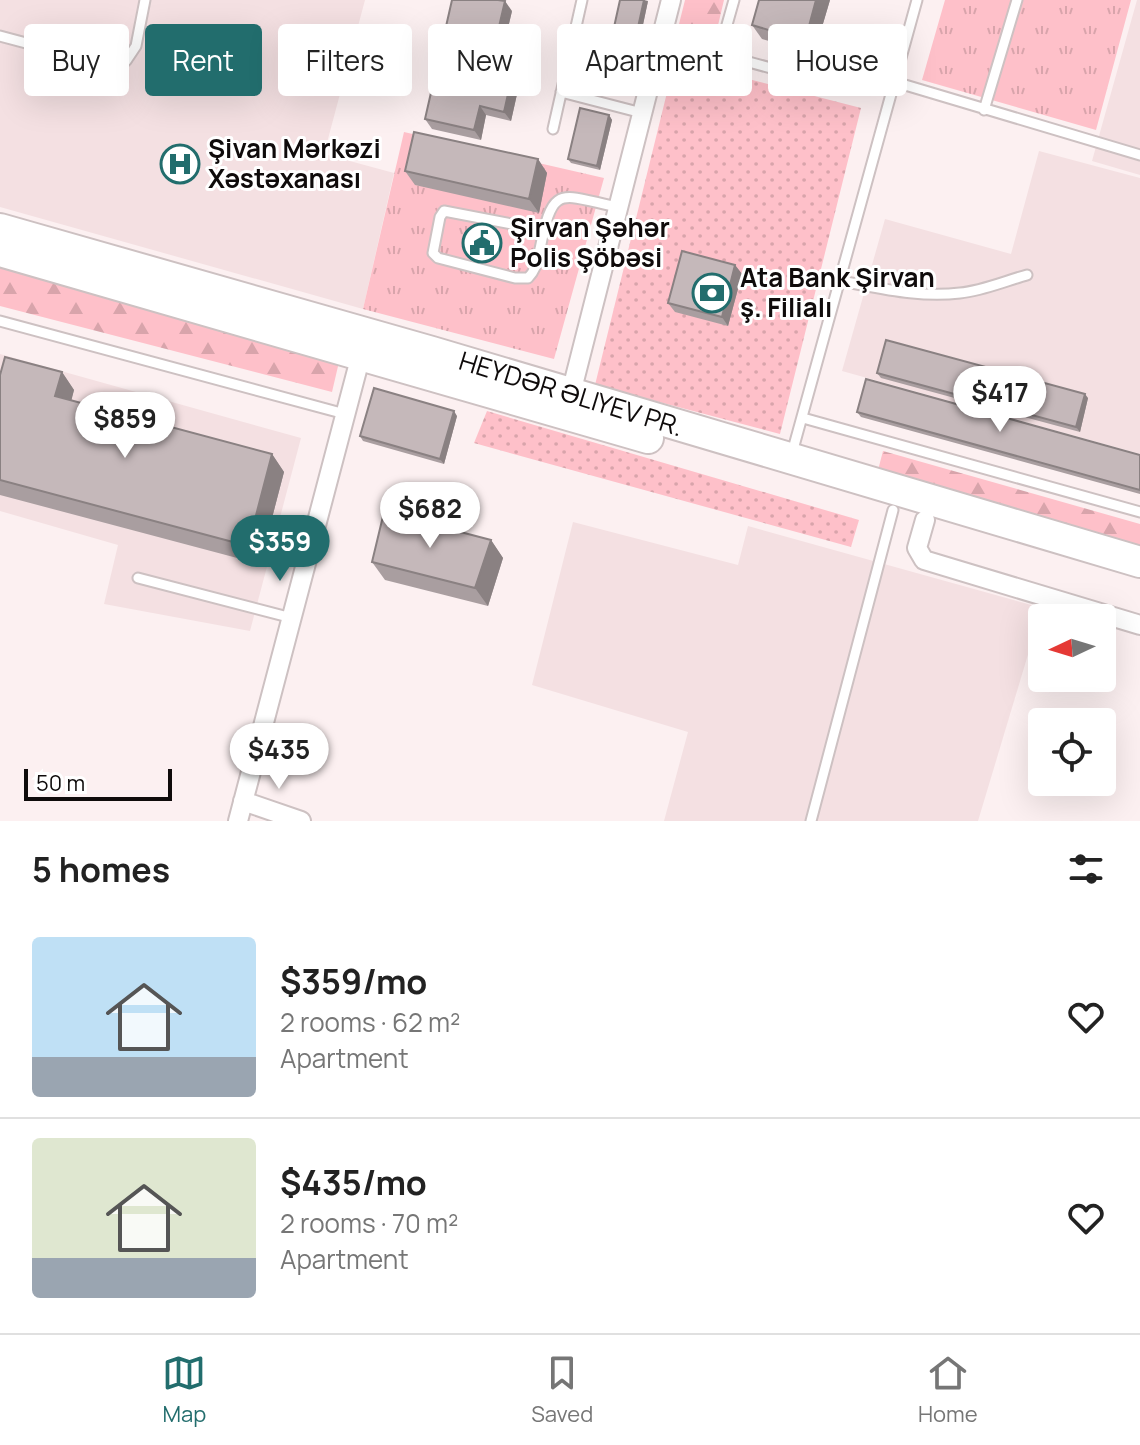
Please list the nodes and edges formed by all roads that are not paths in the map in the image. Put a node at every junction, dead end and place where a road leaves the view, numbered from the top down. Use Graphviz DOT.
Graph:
graph roads {
  1 [pos="145,0"];
  2 [pos="582,0"];
  3 [pos="671,0"];
  4 [pos="734,0"];
  5 [pos="917,0"];
  6 [pos="1017,0"];
  7 [pos="577,24"];
  8 [pos="665,24"];
  9 [pos="727,24"];
  10 [pos="0,36"];
  11 [pos="907,37"];
  12 [pos="907,86"];
  13 [pos="560,96"];
  14 [pos="576,96"];
  15 [pos="646,96"];
  16 [pos="891,96"];
  17 [pos="984,110"];
  18 [pos="642,113"];
  19 [pos="553,129"];
  20 [pos="1140,155"];
  21 [pos="618,207"];
  22 [pos="0,229"];
  23 [pos="543,230"];
  24 [pos="0,251"];
  25 [pos="1027,275"];
  26 [pos="840,281"];
  27 [pos="0,321"];
  28 [pos="361,355"];
  29 [pos="571,393"];
  30 [pos="345,414"];
  31 [pos="803,418"];
  32 [pos="790,460"];
  33 [pos="893,510"];
  34 [pos="1140,512"];
  35 [pos="925,520"];
  36 [pos="1140,562"];
  37 [pos="138,578"];
  38 [pos="1140,583"];
  39 [pos="292,618"];
  40 [pos="1140,625"];
  41 [pos="243,801"];
  42 [pos="238,821"];
  43 [pos="301,821"];
  44 [pos="811,821"];
  1 -- 10 [label="lane"];
  2 -- 7 [label="lane"];
  3 -- 8 [label="street"];
  4 -- 9 [label="lane"];
  5 -- 11 [label="lane"];
  6 -- 17 [label="lane"];
  12 -- 17 [label="lane"];
  13 -- 19 [label="lane"];
  14 -- 18 [label="lane"];
  15 -- 18 [label="street"];
  16 -- 26 [label="lane"];
  17 -- 20 [label="lane"];
  18 -- 21 [label="street"];
  21 -- 23 [label="lane"];
  21 -- 29 [label="street"];
  22 -- 29 [label="main road, HEYDƏR ƏLIYEV PR."];
  23 -- 23 [label="lane"];
  24 -- 28 [label="main road, HEYDƏR ƏLIYEV PR."];
  25 -- 26 [label="lane"];
  26 -- 31 [label="lane"];
  27 -- 30 [label="lane"];
  28 -- 30 [label="street"];
  28 -- 33 [label="main road, HEYDƏR ƏLIYEV PR."];
  29 -- 32 [label="main road, HEYDƏR ƏLIYEV PR."];
  30 -- 39 [label="street"];
  31 -- 32 [label="lane"];
  31 -- 34 [label="lane"];
  32 -- 36 [label="main road, HEYDƏR ƏLIYEV PR."];
  33 -- 35 [label="main road, HEYDƏR ƏLIYEV PR."];
  33 -- 44 [label="lane"];
  35 -- 38 [label="main road, HEYDƏR ƏLIYEV PR."];
  35 -- 40 [label="street"];
  37 -- 39 [label="lane"];
  39 -- 41 [label="street"];
  41 -- 42 [label="street"];
  41 -- 43 [label="street"];
}
